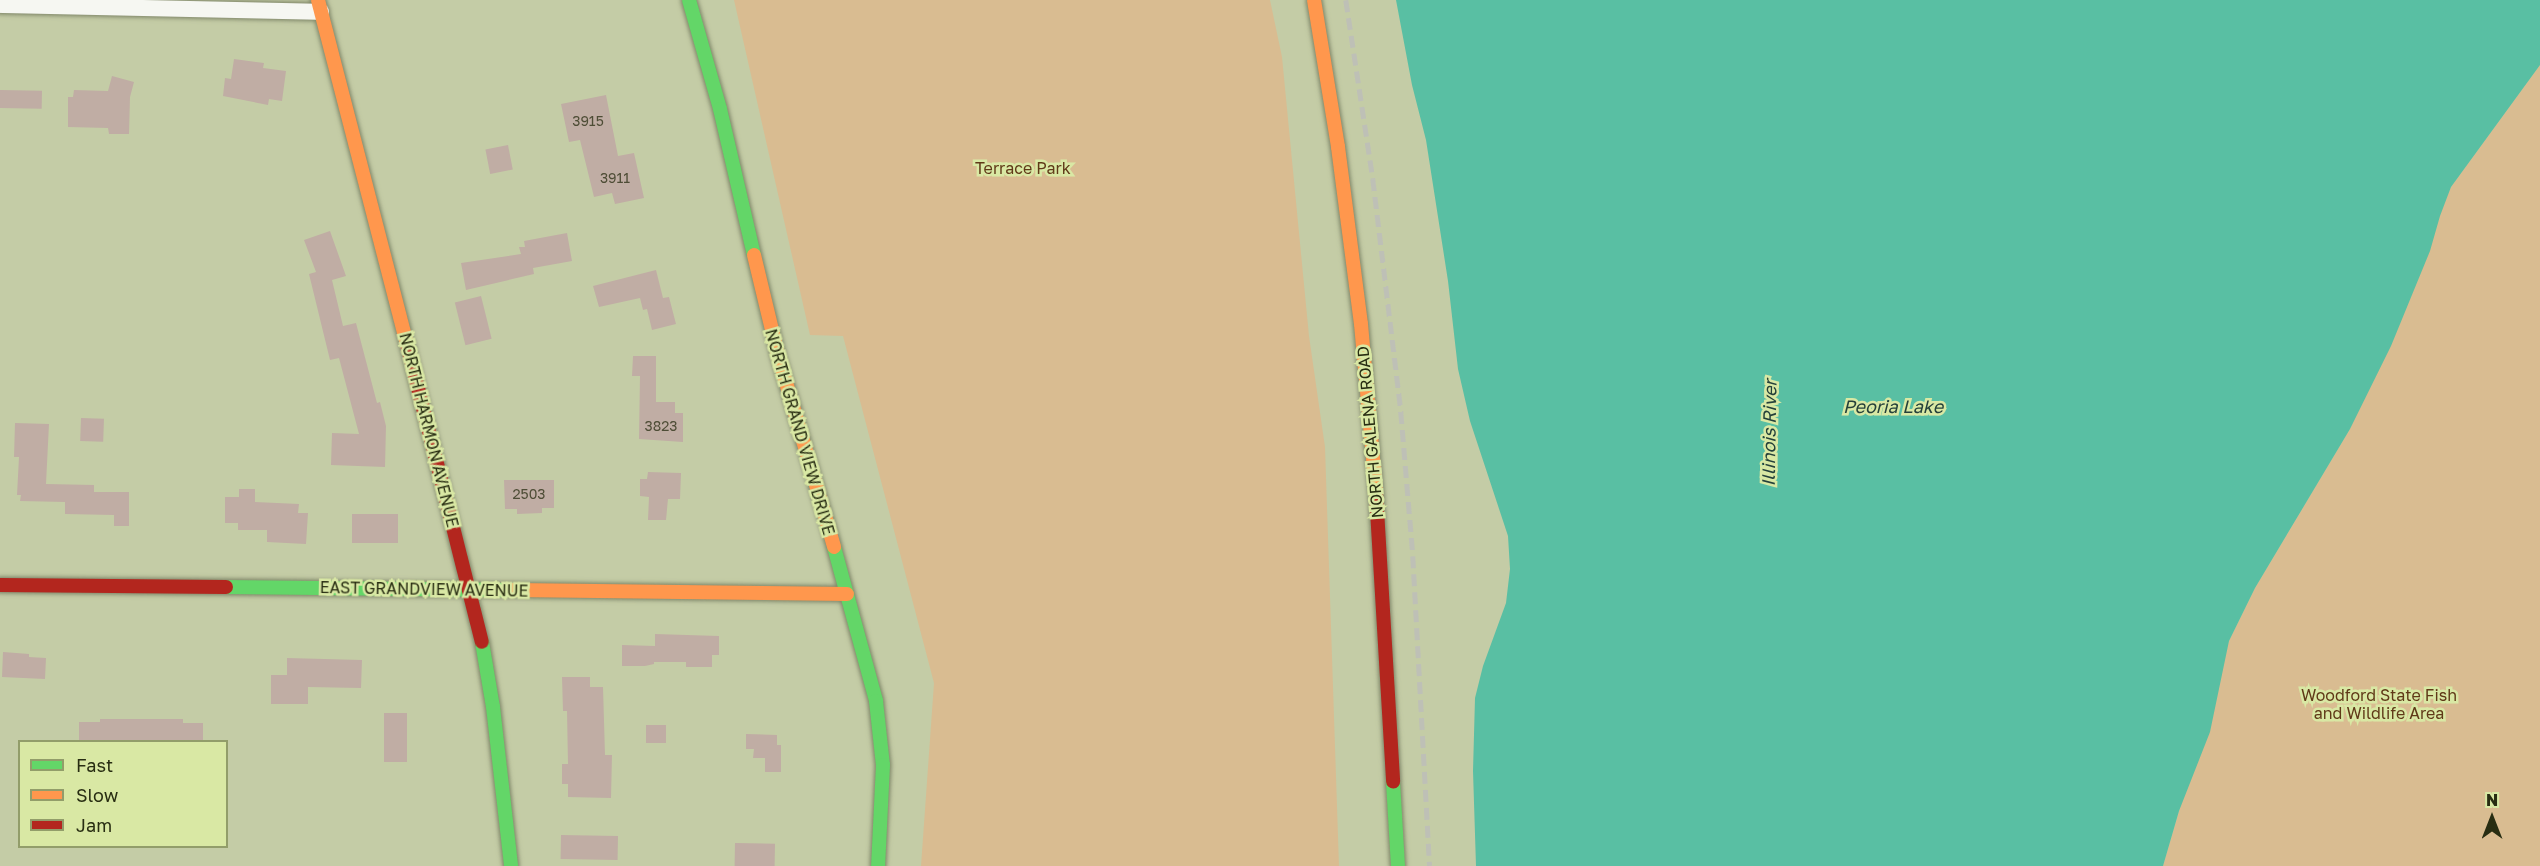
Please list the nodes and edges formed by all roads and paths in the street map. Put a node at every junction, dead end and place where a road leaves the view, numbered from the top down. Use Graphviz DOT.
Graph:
graph roads {
  1 [pos="689,0"];
  2 [pos="1314,0"];
  3 [pos="0,5"];
  4 [pos="320,6"];
  5 [pos="0,585"];
  6 [pos="470,590"];
  7 [pos="847,594"];
  8 [pos="511,866"];
  9 [pos="878,866"];
  10 [pos="1398,866"];
  1 -- 7 [label="street, NORTH GRAND VIEW DRIVE"];
  2 -- 10 [label="street, NORTH GALENA ROAD"];
  3 -- 4 [label="street"];
  4 -- 6 [label="street, NORTH HARMON AVENUE"];
  5 -- 6 [label="street, EAST GRANDVIEW AVENUE"];
  6 -- 7 [label="street, EAST GRANDVIEW AVENUE"];
  6 -- 8 [label="street, NORTH HARMON AVENUE"];
  7 -- 9 [label="street, NORTH GRAND VIEW DRIVE"];
}
